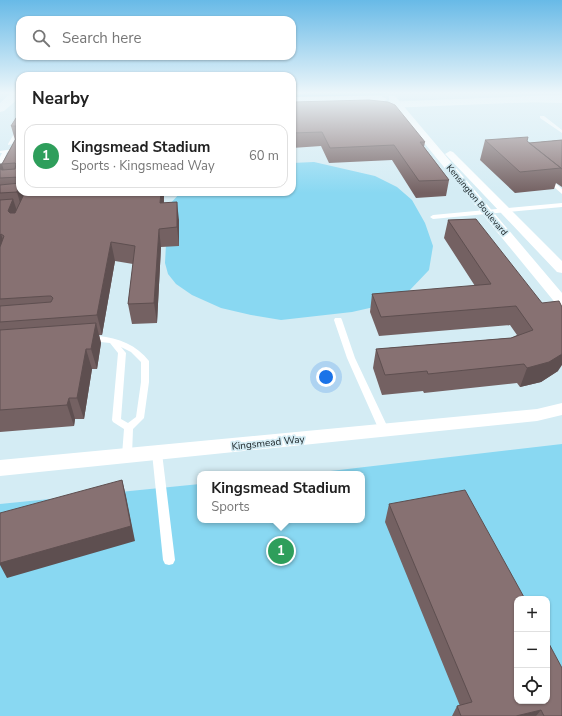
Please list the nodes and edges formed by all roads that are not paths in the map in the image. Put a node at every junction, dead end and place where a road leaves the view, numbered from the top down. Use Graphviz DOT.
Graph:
graph roads {
  1 [pos="418,125"];
  2 [pos="423,125"];
  3 [pos="553,125"];
  4 [pos="562,132"];
  5 [pos="16,134"];
  6 [pos="10,144"];
  7 [pos="16,150"];
  8 [pos="3,152"];
  9 [pos="0,162"];
  10 [pos="541,173"];
  11 [pos="562,192"];
  12 [pos="562,205"];
  13 [pos="504,210"];
  14 [pos="486,212"];
  15 [pos="433,217"];
  16 [pos="562,269"];
  17 [pos="562,302"];
  18 [pos="338,320"];
  19 [pos="84,339"];
  20 [pos="113,340"];
  21 [pos="562,409"];
  22 [pos="537,415"];
  23 [pos="562,417"];
  24 [pos="129,428"];
  25 [pos="384,430"];
  26 [pos="157,453"];
  27 [pos="127,455"];
  28 [pos="0,468"];
  29 [pos="169,560"];
  1 -- 14 [label="street, Kensington Boulevard"];
  2 -- 13 [label="street, Kensington Boulevard"];
  3 -- 4 [label="lane"];
  5 -- 6 [label="lane"];
  7 -- 8 [label="lane"];
  8 -- 9 [label="lane"];
  10 -- 11 [label="lane"];
  12 -- 13 [label="lane"];
  13 -- 14 [label="lane"];
  13 -- 16 [label="street, Kensington Boulevard"];
  14 -- 15 [label="lane"];
  14 -- 17 [label="street, Kensington Boulevard"];
  18 -- 25 [label="lane"];
  19 -- 20 [label="lane"];
  20 -- 24 [label="lane"];
  20 -- 24 [label="lane"];
  21 -- 22 [label="street, Kingsmead Way"];
  22 -- 23 [label="street, Kingsmead Way"];
  22 -- 25 [label="street, Kingsmead Way"];
  24 -- 27 [label="lane"];
  25 -- 26 [label="street, Kingsmead Way"];
  26 -- 27 [label="street, Kingsmead Way"];
  26 -- 29 [label="lane"];
  27 -- 28 [label="street, Kingsmead Way"];
}
